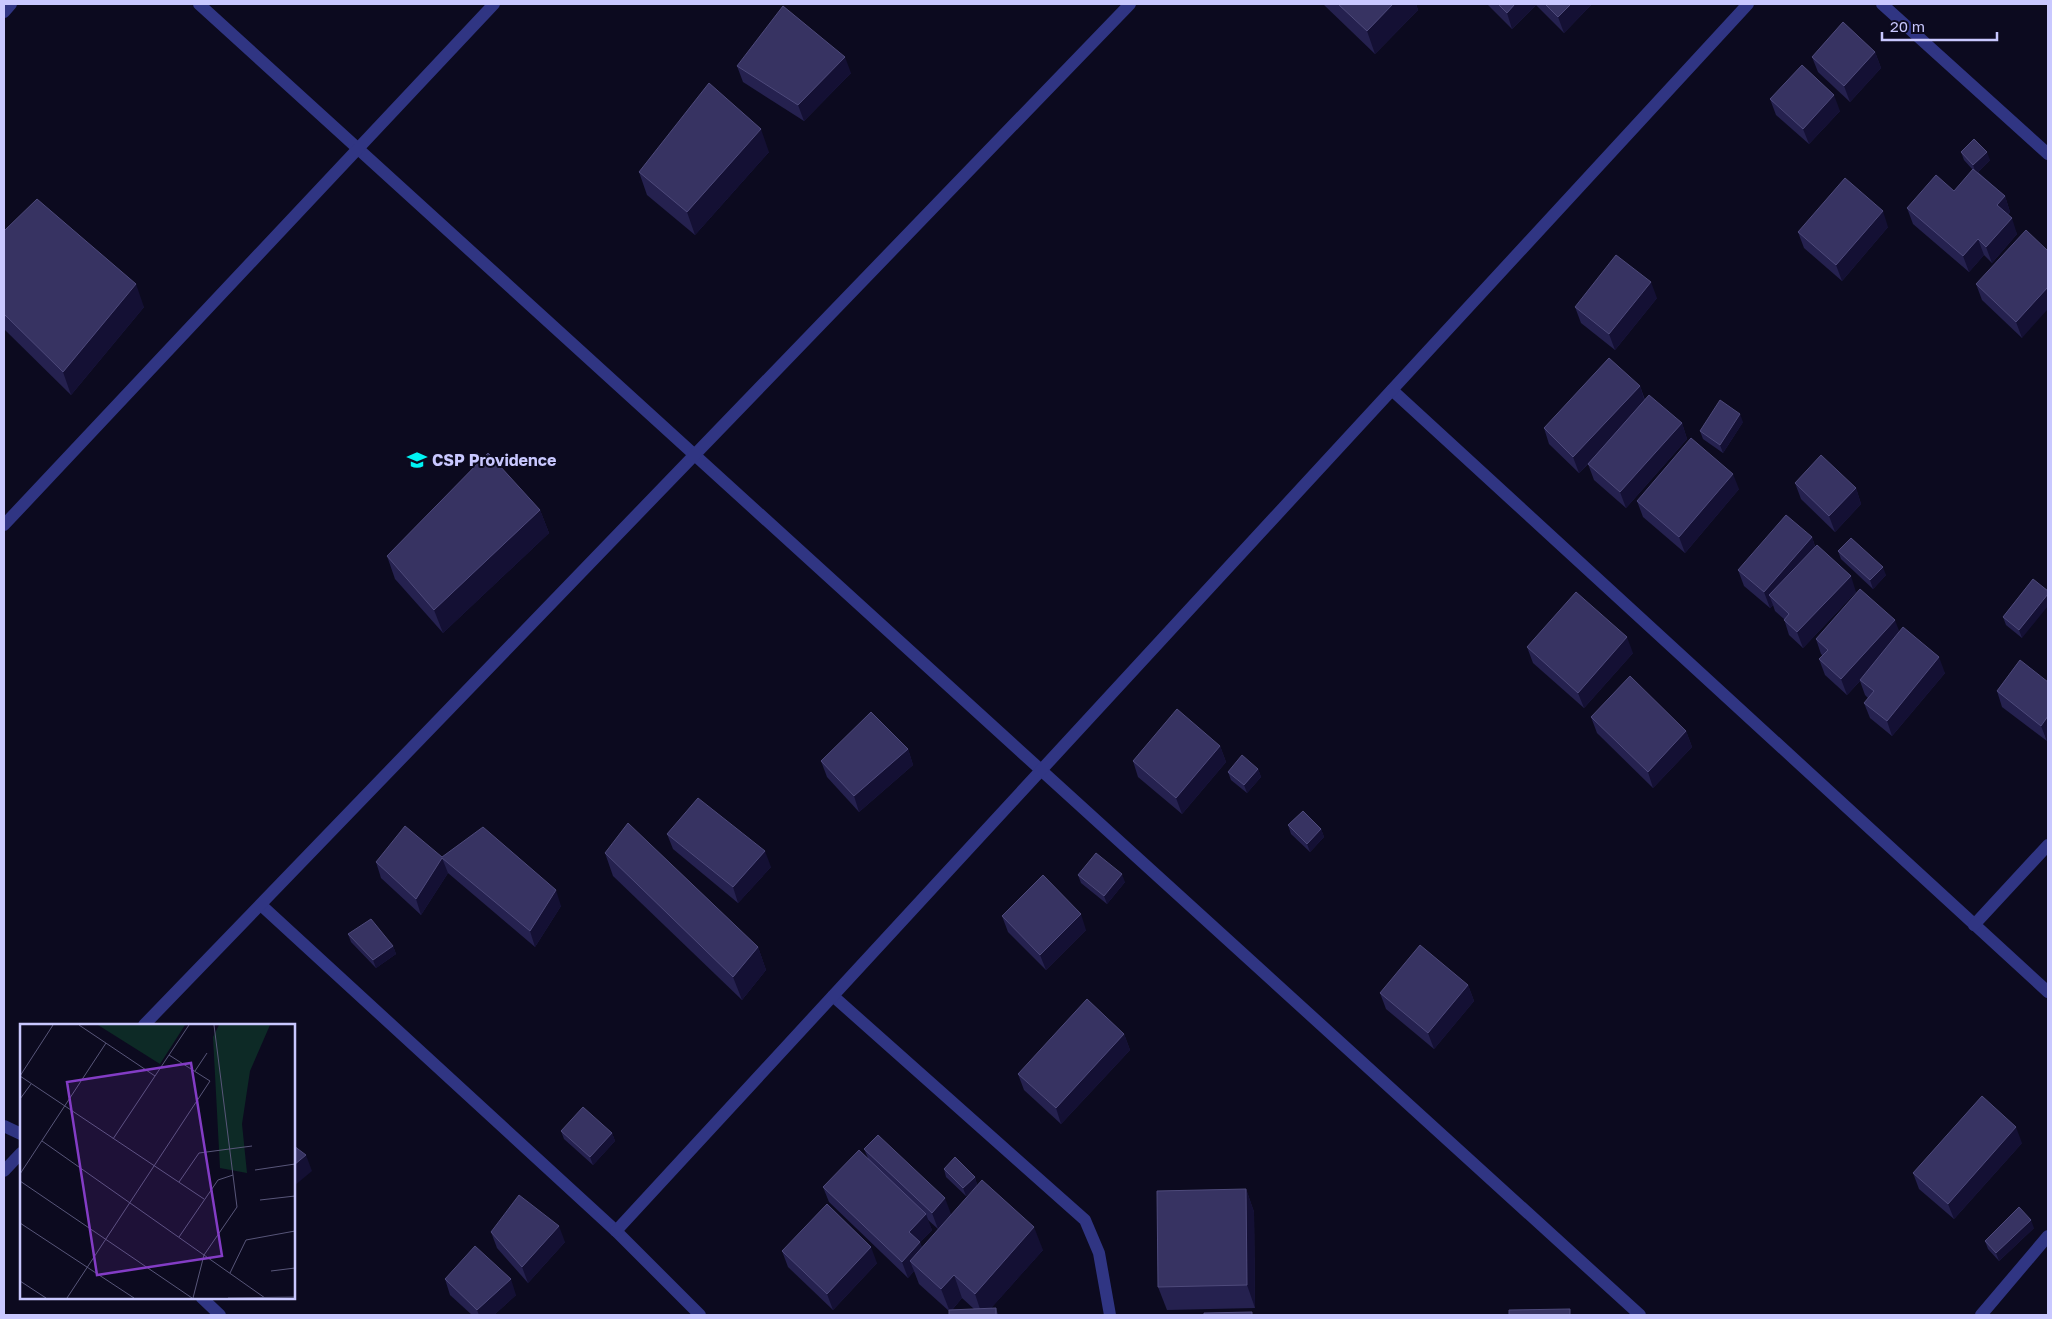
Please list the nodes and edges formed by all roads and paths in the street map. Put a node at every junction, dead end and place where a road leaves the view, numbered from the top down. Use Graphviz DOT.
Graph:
graph roads {
  1 [pos="11,4"];
  2 [pos="199,4"];
  3 [pos="494,4"];
  4 [pos="1130,4"];
  5 [pos="1748,4"];
  6 [pos="1882,4"];
  7 [pos="4,12"];
  8 [pos="358,149"];
  9 [pos="2048,154"];
  10 [pos="1392,390"];
  11 [pos="696,454"];
  12 [pos="4,525"];
  13 [pos="1041,770"];
  14 [pos="2048,845"];
  15 [pos="261,905"];
  16 [pos="1974,925"];
  17 [pos="2048,992"];
  18 [pos="833,996"];
  19 [pos="145,1024"];
  20 [pos="4,1126"];
  21 [pos="20,1134"];
  22 [pos="20,1153"];
  23 [pos="4,1171"];
  24 [pos="616,1231"];
  25 [pos="2048,1236"];
  26 [pos="203,1299"];
  27 [pos="220,1315"];
  28 [pos="700,1315"];
  29 [pos="1110,1315"];
  30 [pos="1640,1315"];
  31 [pos="1981,1315"];
  1 -- 7 [label="street"];
  2 -- 8 [label="street"];
  3 -- 8 [label="street"];
  4 -- 11 [label="street"];
  5 -- 10 [label="street"];
  6 -- 9 [label="street"];
  8 -- 11 [label="street"];
  8 -- 12 [label="street"];
  10 -- 13 [label="street"];
  10 -- 16 [label="street"];
  11 -- 13 [label="street"];
  11 -- 15 [label="street"];
  13 -- 18 [label="street"];
  13 -- 30 [label="street"];
  14 -- 16 [label="street"];
  15 -- 19 [label="street"];
  15 -- 24 [label="street"];
  16 -- 17 [label="street"];
  18 -- 24 [label="street"];
  18 -- 29 [label="street"];
  20 -- 21 [label="street"];
  22 -- 23 [label="street"];
  24 -- 28 [label="street"];
  25 -- 31 [label="street"];
  26 -- 27 [label="street"];
}
